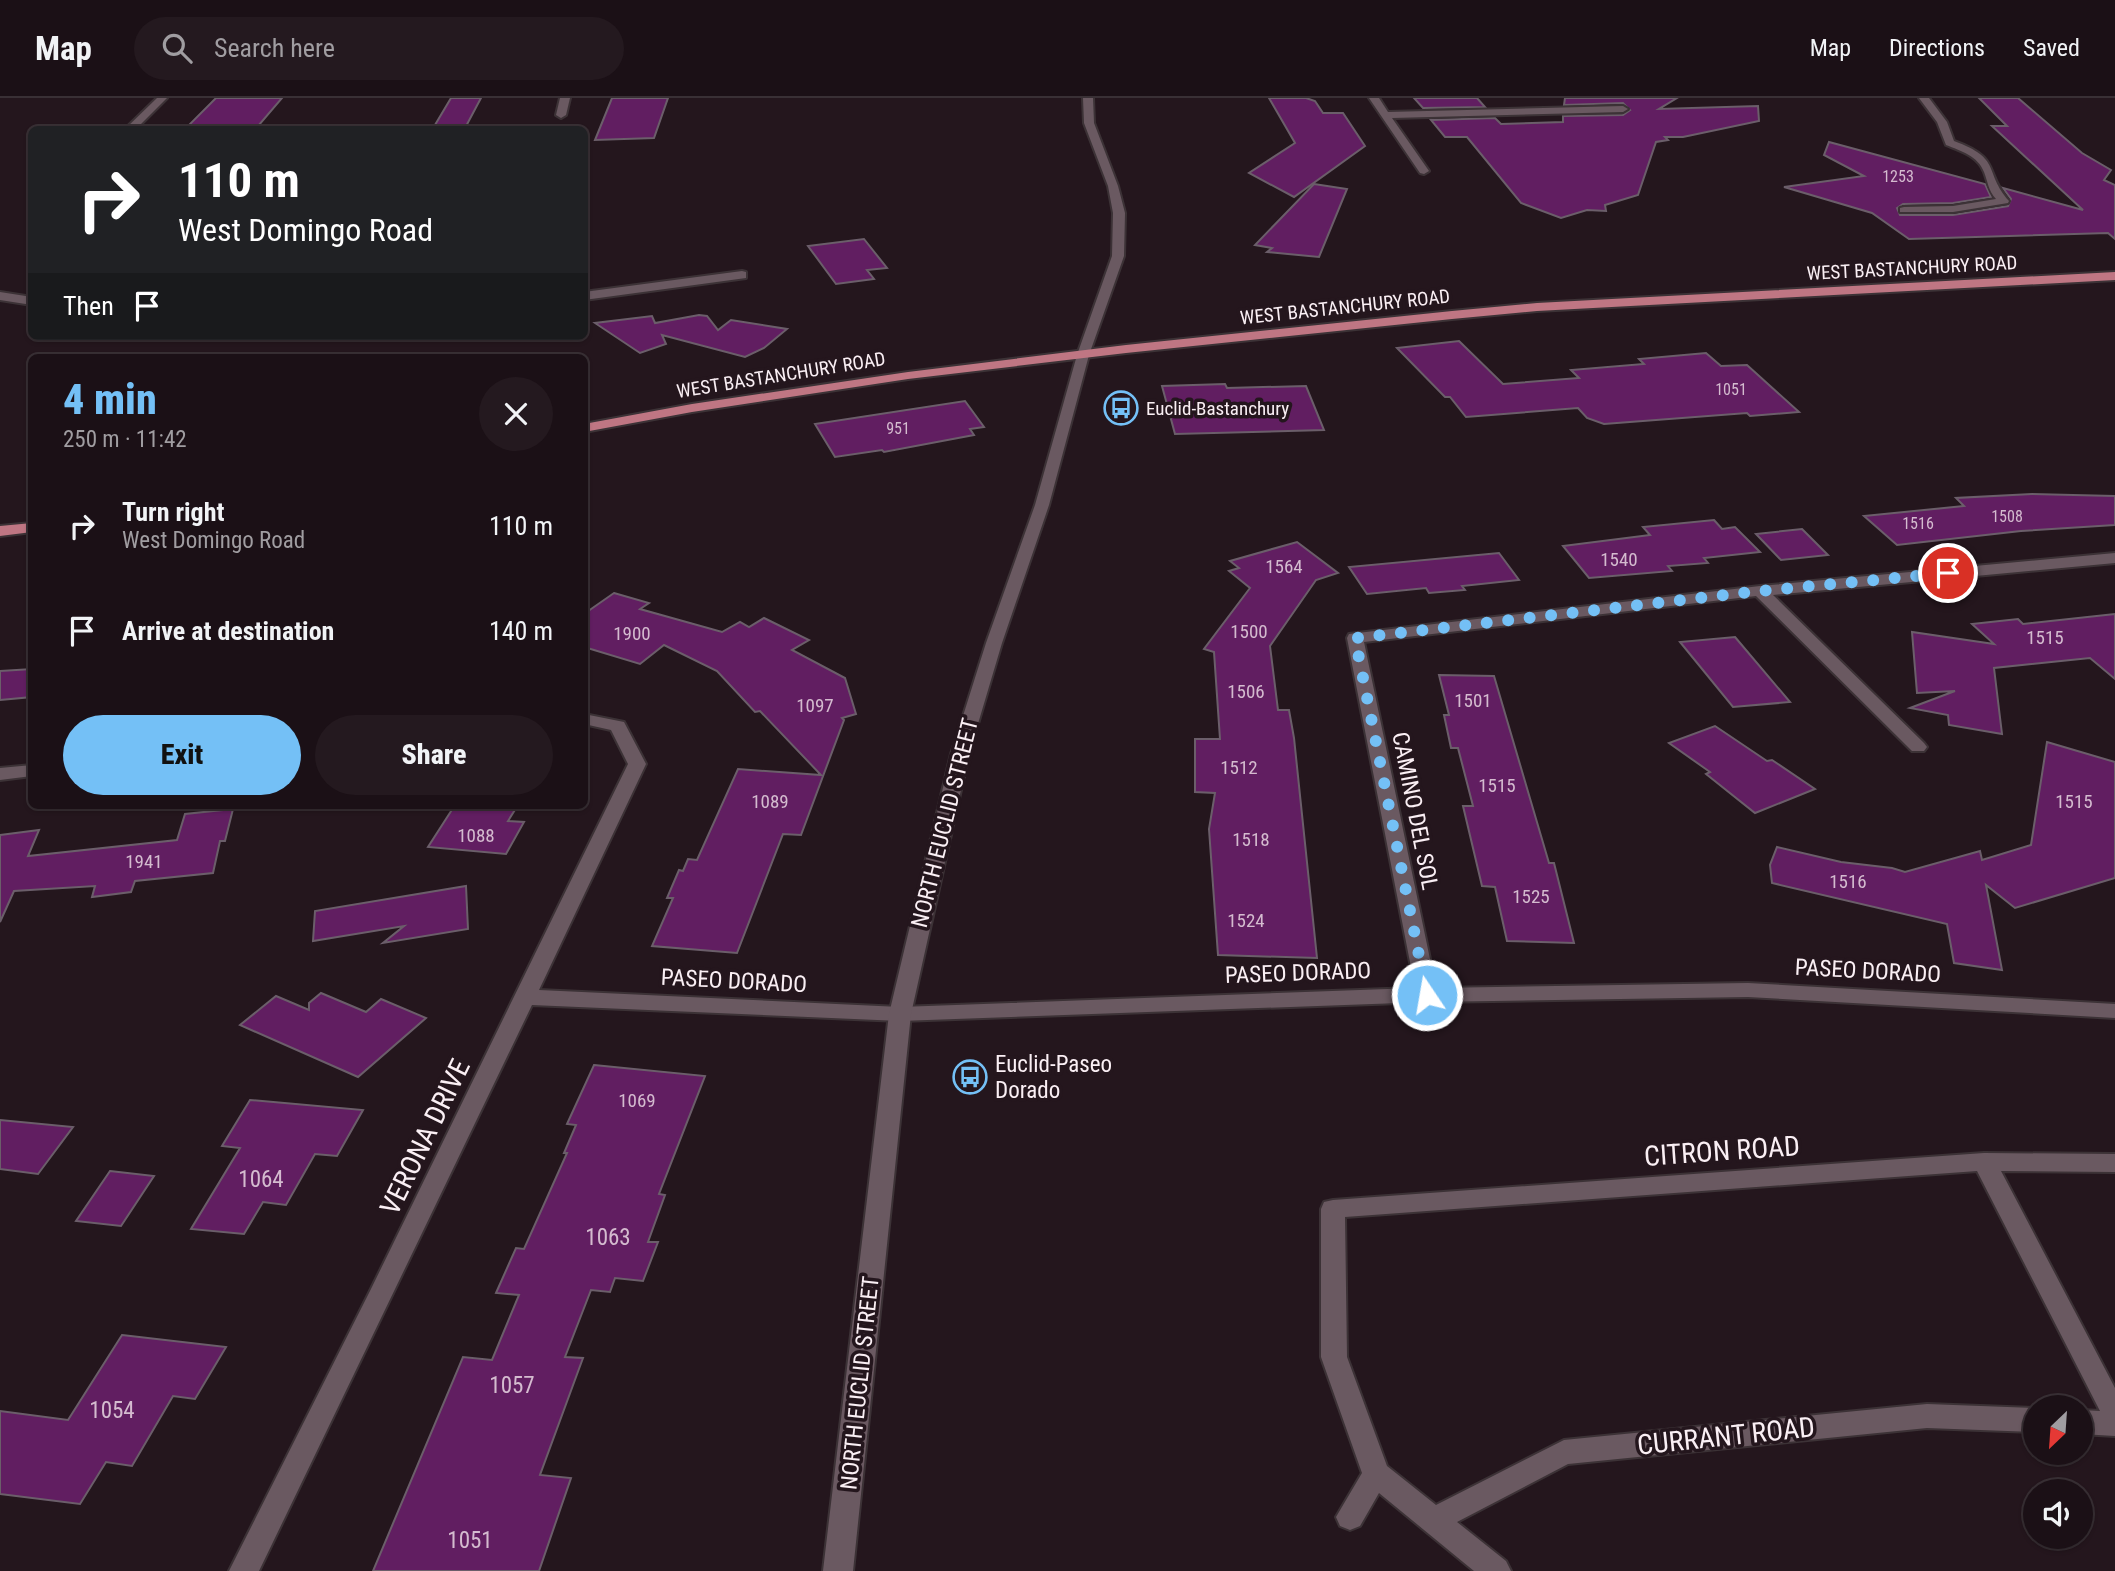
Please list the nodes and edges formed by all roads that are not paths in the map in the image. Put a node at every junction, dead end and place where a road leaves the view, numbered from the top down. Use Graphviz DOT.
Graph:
graph roads {
  1 [pos="162,98"];
  2 [pos="565,98"];
  3 [pos="1088,98"];
  4 [pos="1374,98"];
  5 [pos="1924,98"];
  6 [pos="1623,109"];
  7 [pos="561,115"];
  8 [pos="1386,115"];
  9 [pos="133,126"];
  10 [pos="1424,171"];
  11 [pos="1904,210"];
  12 [pos="742,275"];
  13 [pos="2115,276"];
  14 [pos="588,295"];
  15 [pos="0,296"];
  16 [pos="28,300"];
  17 [pos="1083,355"];
  18 [pos="588,427"];
  19 [pos="28,528"];
  20 [pos="0,531"];
  21 [pos="2115,558"];
  22 [pos="1760,591"];
  23 [pos="588,720"];
  24 [pos="1918,747"];
  25 [pos="28,770"];
  26 [pos="0,774"];
  27 [pos="1427,995"];
  28 [pos="526,997"];
  29 [pos="2115,1012"];
  30 [pos="900,1014"];
  31 [pos="1984,1161"];
  32 [pos="2115,1163"];
  33 [pos="2105,1371"];
  34 [pos="2115,1414"];
  35 [pos="2023,1420"];
  36 [pos="2093,1423"];
  37 [pos="2115,1424"];
  38 [pos="1376,1474"];
  39 [pos="1350,1517"];
  40 [pos="1433,1521"];
  41 [pos="244,1571"];
  42 [pos="838,1571"];
  43 [pos="1496,1571"];
  1 -- 9 [label="street"];
  2 -- 7 [label="street"];
  3 -- 17 [label="street, NORTH EUCLID STREET"];
  4 -- 8 [label="street"];
  5 -- 11 [label="street"];
  6 -- 8 [label="street"];
  8 -- 10 [label="street"];
  12 -- 14 [label="street"];
  13 -- 17 [label="main road, WEST BASTANCHURY ROAD"];
  15 -- 16 [label="street"];
  17 -- 18 [label="main road, WEST BASTANCHURY ROAD"];
  17 -- 30 [label="street, NORTH EUCLID STREET"];
  19 -- 20 [label="main road"];
  21 -- 22 [label="street"];
  22 -- 24 [label="street"];
  22 -- 27 [label="street, CAMINO DEL SOL"];
  23 -- 28 [label="street, VERONA DRIVE"];
  25 -- 26 [label="street"];
  27 -- 29 [label="street, PASEO DORADO"];
  27 -- 30 [label="street, PASEO DORADO"];
  28 -- 30 [label="street, PASEO DORADO"];
  28 -- 41 [label="street, VERONA DRIVE"];
  30 -- 42 [label="street, NORTH EUCLID STREET"];
  31 -- 32 [label="street, CITRON ROAD"];
  31 -- 33 [label="street"];
  31 -- 38 [label="street, CITRON ROAD"];
  33 -- 34 [label="street"];
  35 -- 40 [label="street, CURRANT ROAD"];
  36 -- 37 [label="street"];
  38 -- 39 [label="street"];
  38 -- 40 [label="street"];
  40 -- 43 [label="street"];
}
